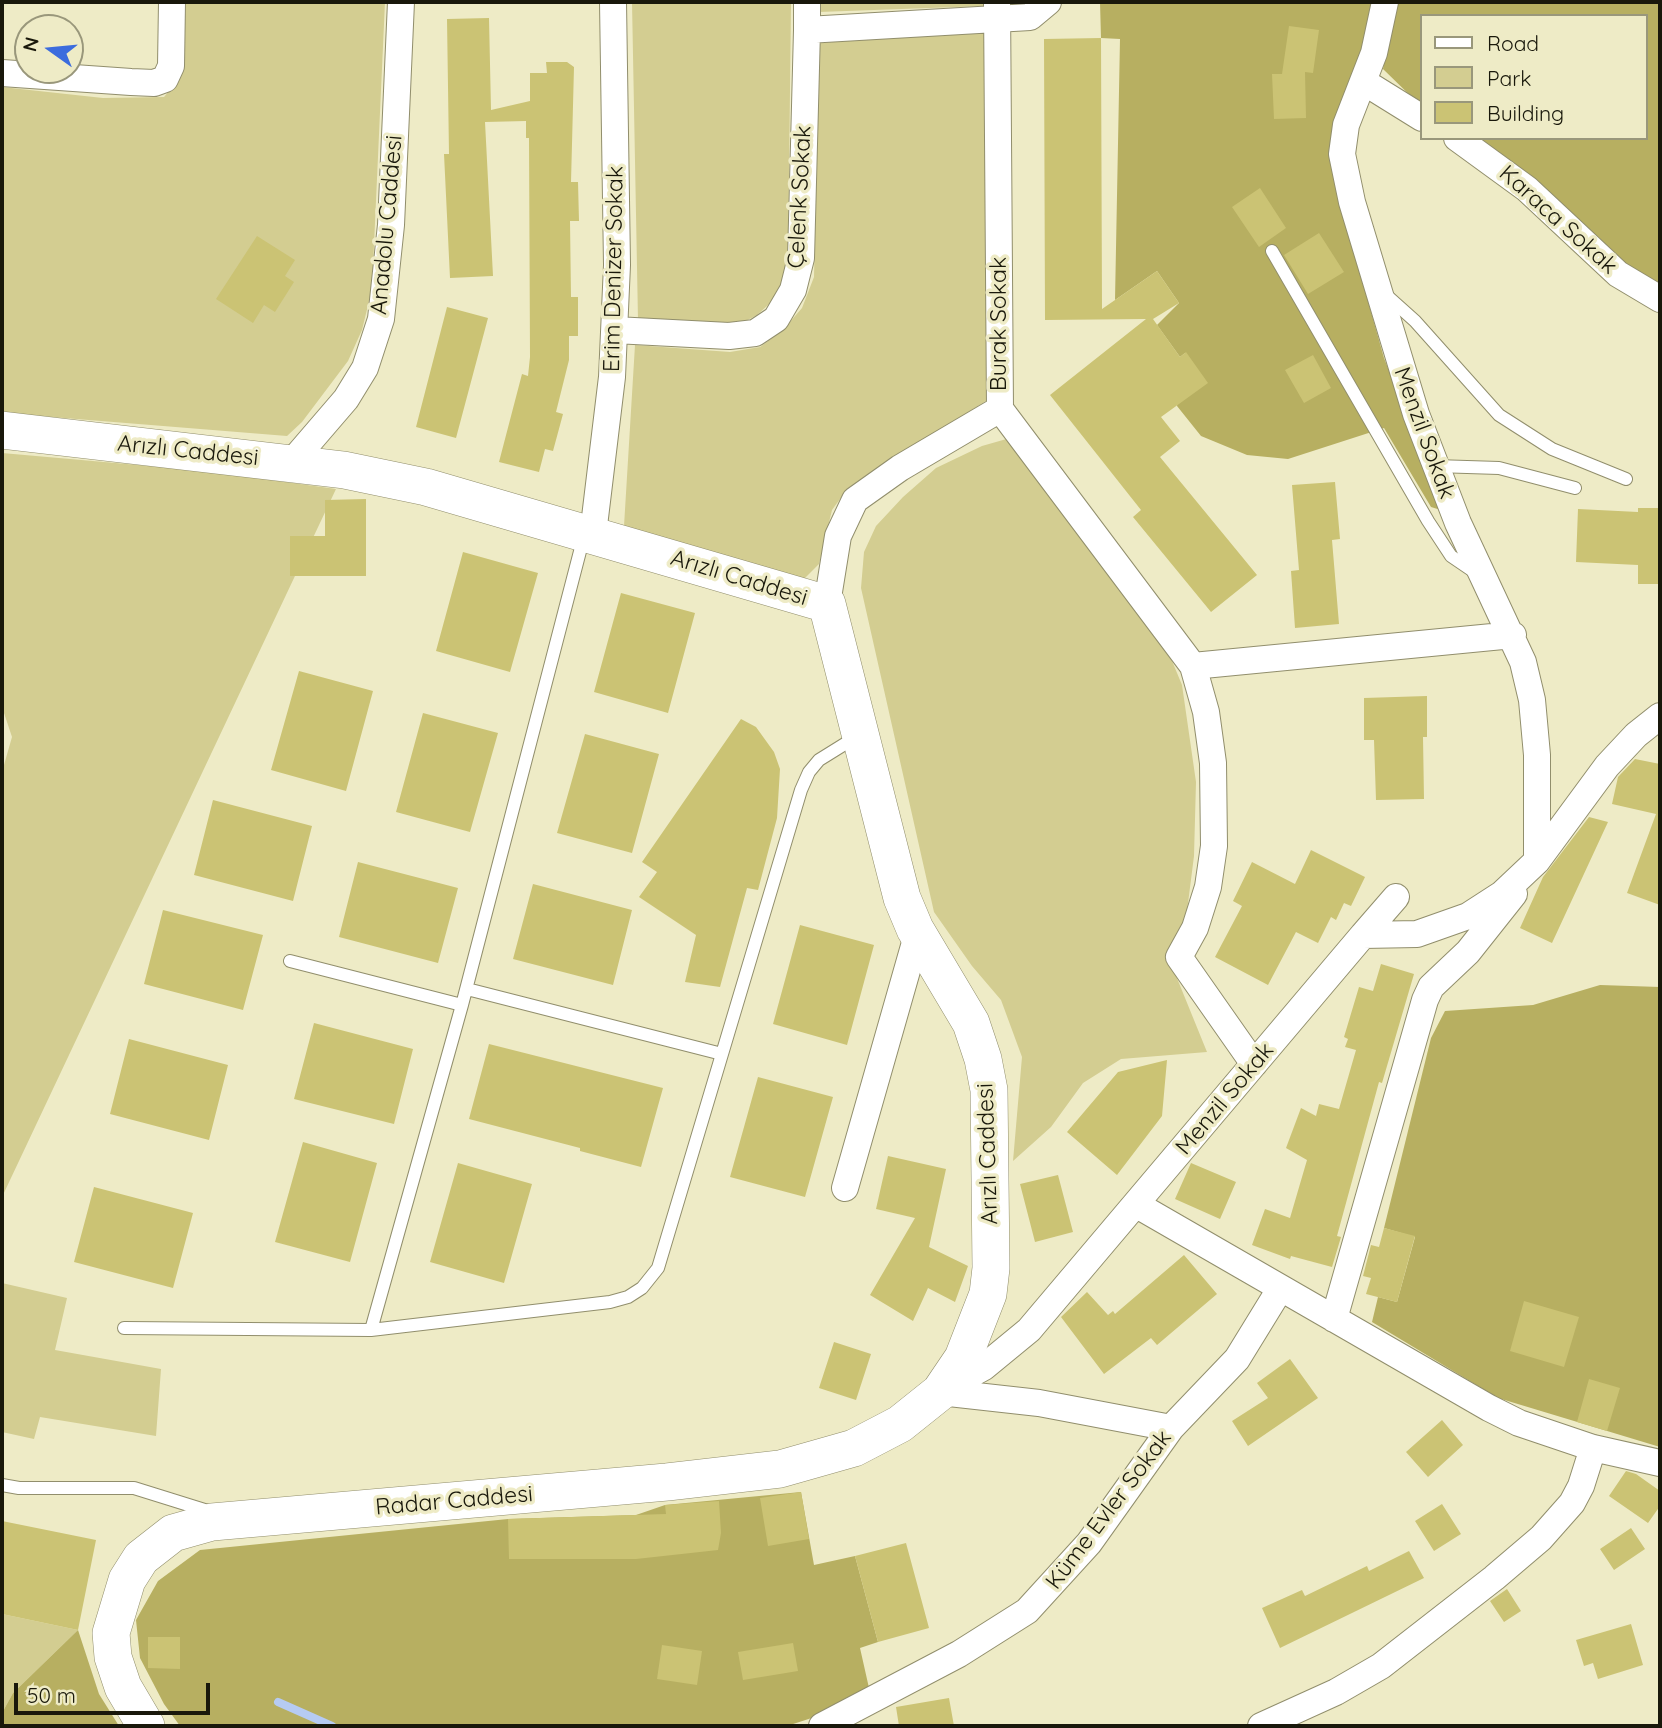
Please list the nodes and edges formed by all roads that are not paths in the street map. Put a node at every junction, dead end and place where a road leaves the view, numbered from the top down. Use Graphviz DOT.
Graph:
graph roads {
  1 [pos="172,2"];
  2 [pos="401,2"];
  3 [pos="613,2"];
  4 [pos="807,2"];
  5 [pos="1048,2"];
  6 [pos="1385,2"];
  7 [pos="997,10"];
  8 [pos="807,30"];
  9 [pos="2,73"];
  10 [pos="1364,82"];
  11 [pos="1420,117"];
  12 [pos="1460,140"];
  13 [pos="1272,251"];
  14 [pos="1376,286"];
  15 [pos="1660,299"];
  16 [pos="615,330"];
  17 [pos="1000,409"];
  18 [pos="2,430"];
  19 [pos="291,463"];
  20 [pos="1435,466"];
  21 [pos="1626,479"];
  22 [pos="1575,488"];
  23 [pos="589,533"];
  24 [pos="1484,577"];
  25 [pos="827,604"];
  26 [pos="1513,635"];
  27 [pos="1193,666"];
  28 [pos="1660,716"];
  29 [pos="860,735"];
  30 [pos="1537,861"];
  31 [pos="1396,897"];
  32 [pos="918,932"];
  33 [pos="1363,935"];
  34 [pos="290,961"];
  35 [pos="467,989"];
  36 [pos="462,1005"];
  37 [pos="722,1054"];
  38 [pos="1254,1064"];
  39 [pos="845,1188"];
  40 [pos="1137,1205"];
  41 [pos="1280,1289"];
  42 [pos="1334,1319"];
  43 [pos="124,1328"];
  44 [pos="371,1330"];
  45 [pos="940,1392"];
  46 [pos="1171,1428"];
  47 [pos="1594,1448"];
  48 [pos="1660,1463"];
  49 [pos="2,1485"];
  50 [pos="232,1520"];
  51 [pos="146,1726"];
  52 [pos="822,1726"];
  53 [pos="1261,1726"];
  1 -- 9 [label="street"];
  2 -- 19 [label="street, Anadolu Caddesi"];
  3 -- 16 [label="street, Erim Denizer Sokak"];
  4 -- 8 [label="street, Çelenk Sokak"];
  5 -- 7 [label="street"];
  6 -- 10 [label="street, Menzil Sokak"];
  7 -- 8 [label="street"];
  7 -- 17 [label="street, Burak Sokak"];
  8 -- 16 [label="street, Çelenk Sokak"];
  10 -- 11 [label="street"];
  10 -- 14 [label="street, Menzil Sokak"];
  12 -- 15 [label="street, Karaca Sokak"];
  13 -- 24 [label="lane"];
  14 -- 20 [label="street, Menzil Sokak"];
  14 -- 21 [label="lane"];
  16 -- 23 [label="street, Erim Denizer Sokak"];
  17 -- 25 [label="street, Burak Sokak"];
  17 -- 27 [label="street"];
  18 -- 19 [label="street, Arızlı Caddesi"];
  19 -- 23 [label="street, Arızlı Caddesi"];
  20 -- 22 [label="lane"];
  20 -- 24 [label="street, Menzil Sokak"];
  23 -- 25 [label="street, Arızlı Caddesi"];
  23 -- 35 [label="lane"];
  24 -- 26 [label="street, Menzil Sokak"];
  25 -- 29 [label="street, Arızlı Caddesi"];
  26 -- 27 [label="street"];
  26 -- 30 [label="street, Menzil Sokak"];
  27 -- 38 [label="street"];
  28 -- 30 [label="street"];
  29 -- 32 [label="street, Arızlı Caddesi"];
  29 -- 37 [label="lane"];
  30 -- 33 [label="street"];
  30 -- 42 [label="street"];
  31 -- 33 [label="street, Menzil Sokak"];
  32 -- 39 [label="street"];
  32 -- 45 [label="street, Arızlı Caddesi"];
  33 -- 38 [label="street, Menzil Sokak"];
  34 -- 36 [label="lane"];
  35 -- 36 [label="lane"];
  35 -- 37 [label="lane"];
  36 -- 44 [label="lane"];
  37 -- 44 [label="lane"];
  38 -- 40 [label="street, Menzil Sokak"];
  40 -- 41 [label="street"];
  40 -- 45 [label="street, Menzil Sokak"];
  41 -- 42 [label="street"];
  41 -- 46 [label="street, Küme Evler Sokak"];
  42 -- 47 [label="street"];
  43 -- 44 [label="lane"];
  45 -- 46 [label="street"];
  45 -- 50 [label="street, Radar Caddesi"];
  46 -- 52 [label="street, Küme Evler Sokak"];
  47 -- 48 [label="street"];
  47 -- 53 [label="street"];
  49 -- 50 [label="lane"];
  50 -- 51 [label="street, Radar Caddesi"];
}
